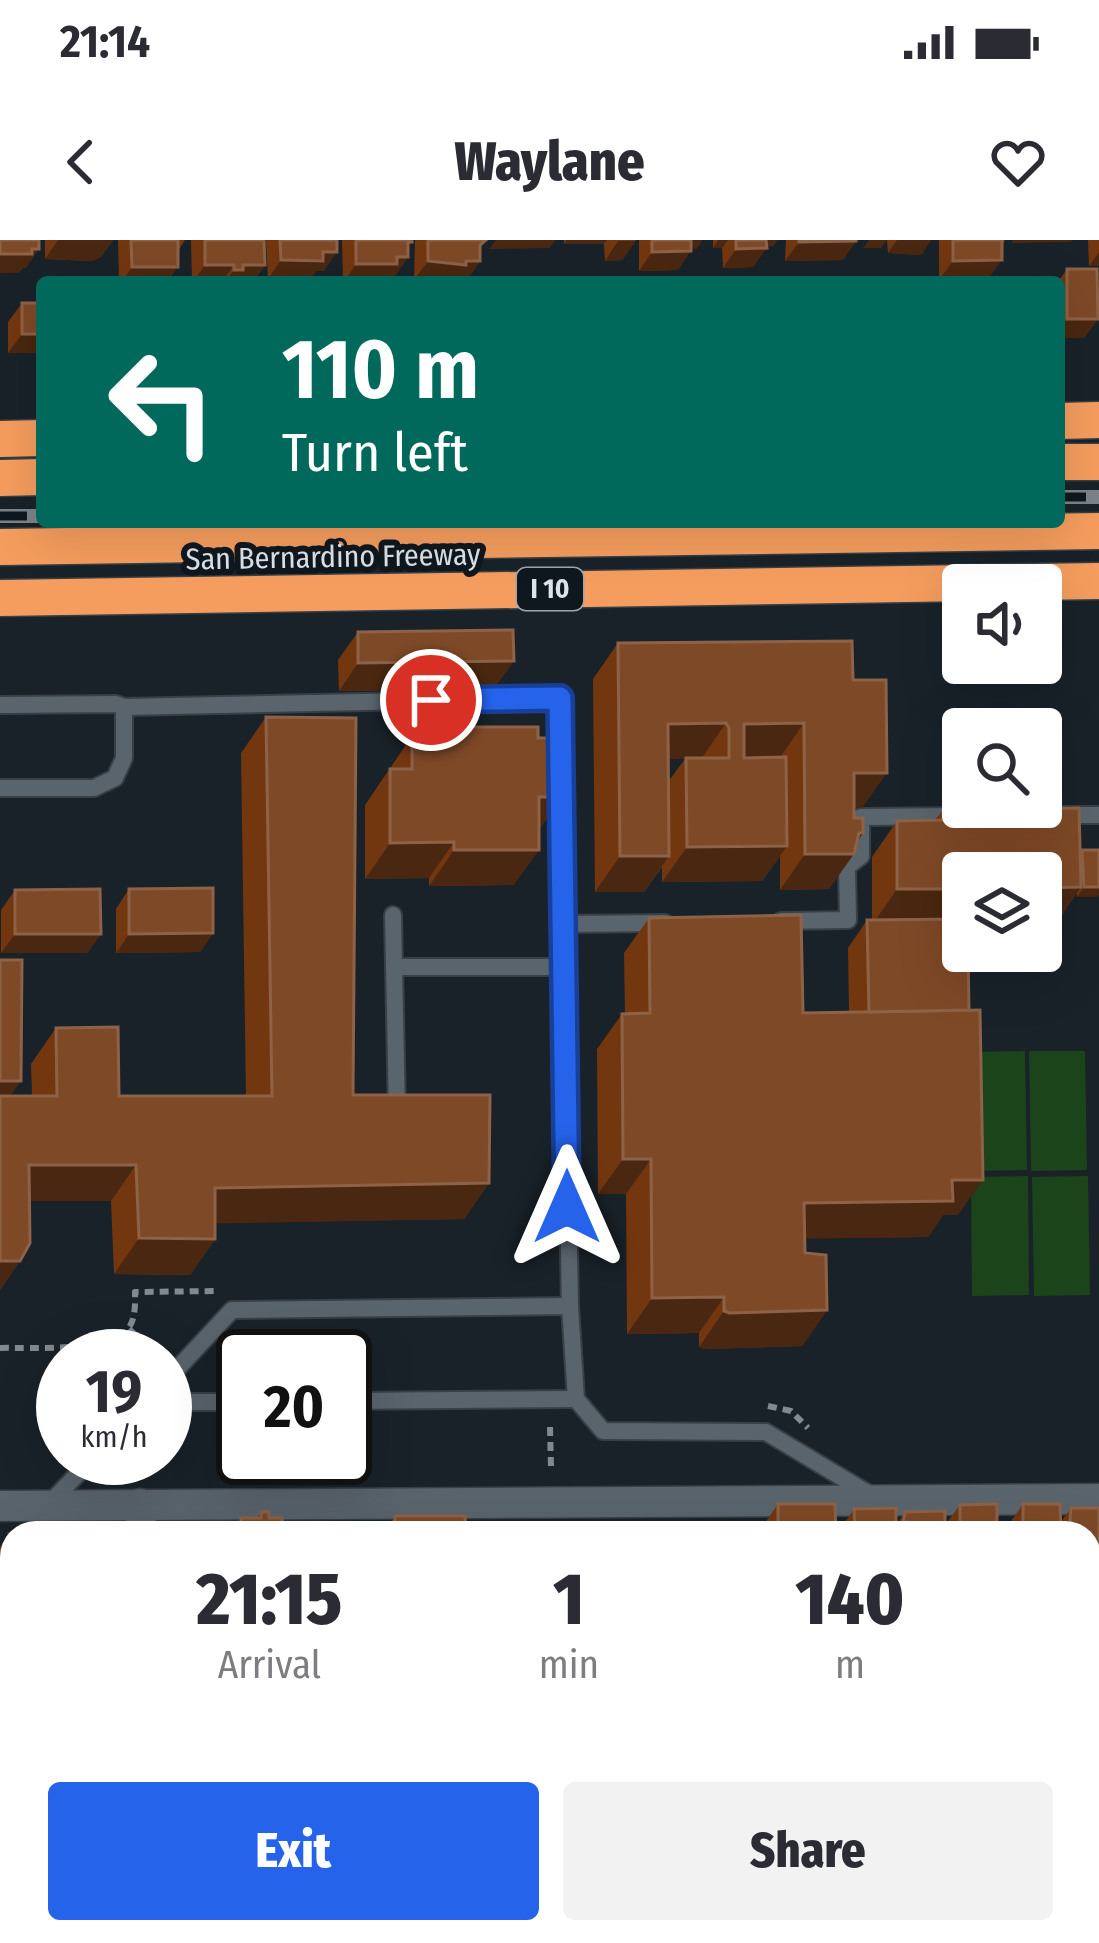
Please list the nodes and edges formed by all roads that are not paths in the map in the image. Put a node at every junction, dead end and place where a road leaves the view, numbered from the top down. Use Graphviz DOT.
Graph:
graph roads {
  1 [pos="1065,421"];
  2 [pos="1099,421"];
  3 [pos="36,438"];
  4 [pos="0,439"];
  5 [pos="1065,462"];
  6 [pos="1099,462"];
  7 [pos="36,477"];
  8 [pos="0,478"];
  9 [pos="1099,531"];
  10 [pos="0,548"];
  11 [pos="1099,580"];
  12 [pos="0,598"];
  13 [pos="0,705"];
  14 [pos="124,707"];
  15 [pos="0,788"];
  16 [pos="1062,815"];
  17 [pos="1099,815"];
  18 [pos="942,816"];
  19 [pos="393,915"];
  20 [pos="754,922"];
  21 [pos="682,923"];
  22 [pos="564,924"];
  23 [pos="394,967"];
  24 [pos="565,967"];
  25 [pos="397,1113"];
  26 [pos="570,1306"];
  27 [pos="192,1353"];
  28 [pos="576,1399"];
  29 [pos="372,1401"];
  30 [pos="67,1485"];
  31 [pos="1099,1499"];
  32 [pos="882,1502"];
  33 [pos="48,1505"];
  34 [pos="0,1506"];
  35 [pos="686,1518"];
  36 [pos="141,1519"];
  1 -- 2 [label="highway"];
  3 -- 4 [label="highway"];
  5 -- 6 [label="highway"];
  7 -- 8 [label="highway"];
  9 -- 10 [label="highway"];
  11 -- 12 [label="highway, San Bernardino Freeway / I 10"];
  13 -- 14 [label="lane"];
  14 -- 15 [label="lane"];
  14 -- 22 [label="lane"];
  16 -- 17 [label="lane"];
  18 -- 20 [label="lane"];
  19 -- 23 [label="lane"];
  21 -- 22 [label="lane"];
  22 -- 24 [label="lane"];
  23 -- 24 [label="lane"];
  23 -- 25 [label="lane"];
  24 -- 26 [label="lane"];
  26 -- 27 [label="lane"];
  26 -- 28 [label="lane"];
  28 -- 29 [label="lane"];
  28 -- 32 [label="lane"];
  30 -- 33 [label="lane"];
  31 -- 32 [label="street"];
  32 -- 35 [label="street"];
  33 -- 34 [label="street"];
  33 -- 36 [label="street"];
  35 -- 36 [label="street"];
}
